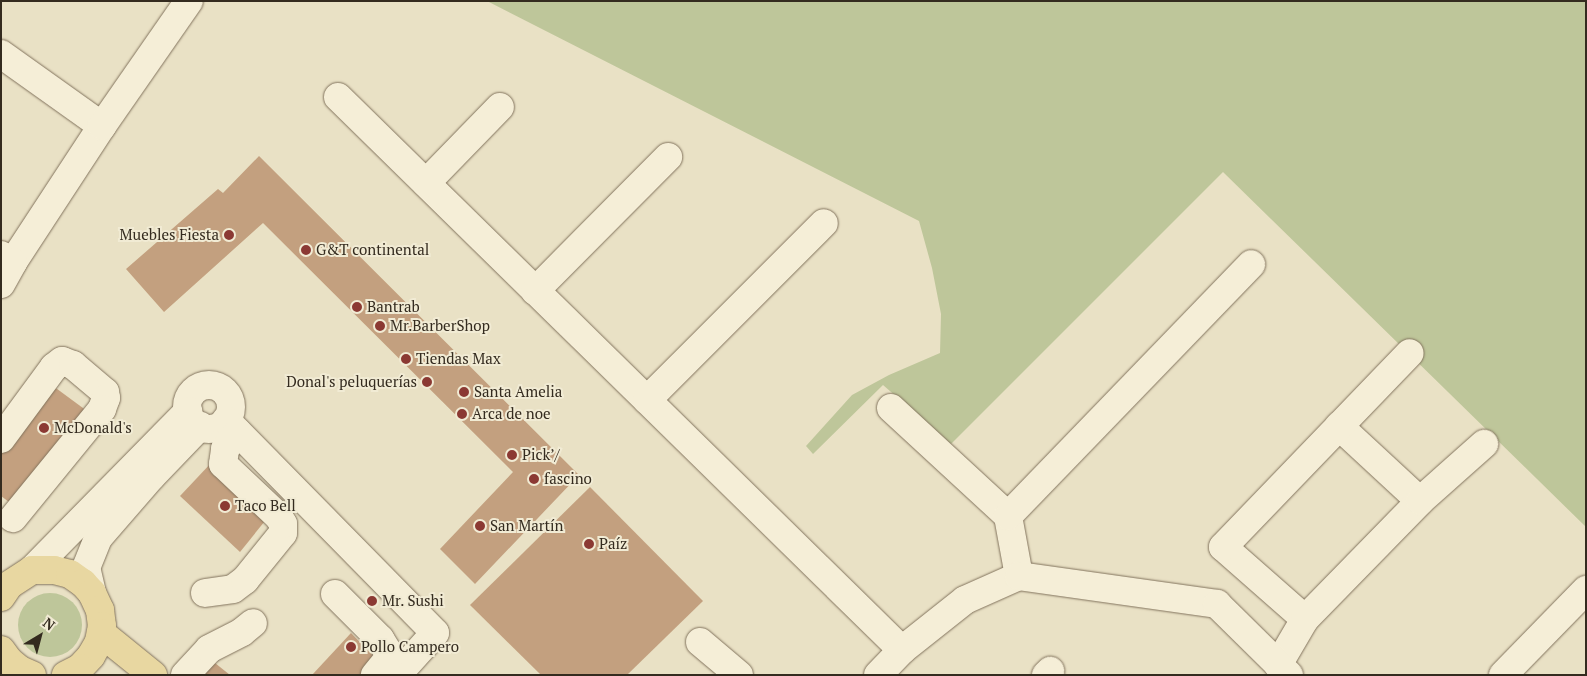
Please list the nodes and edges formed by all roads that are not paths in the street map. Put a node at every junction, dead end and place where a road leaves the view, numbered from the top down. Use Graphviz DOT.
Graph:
graph roads {
  1 [pos="188,1"];
  2 [pos="1,54"];
  3 [pos="338,97"];
  4 [pos="500,107"];
  5 [pos="102,126"];
  6 [pos="668,157"];
  7 [pos="426,182"];
  8 [pos="824,223"];
  9 [pos="1251,264"];
  10 [pos="5,267"];
  11 [pos="535,291"];
  12 [pos="1410,353"];
  13 [pos="647,400"];
  14 [pos="890,408"];
  15 [pos="194,419"];
  16 [pos="232,426"];
  17 [pos="1339,426"];
  18 [pos="1,439"];
  19 [pos="1484,444"];
  20 [pos="1420,501"];
  21 [pos="1008,516"];
  22 [pos="13,518"];
  23 [pos="19,572"];
  24 [pos="1019,576"];
  25 [pos="1586,590"];
  26 [pos="92,593"];
  27 [pos="205,593"];
  28 [pos="335,594"];
  29 [pos="1,597"];
  30 [pos="1305,619"];
  31 [pos="253,623"];
  32 [pos="101,637"];
  33 [pos="700,642"];
  34 [pos="1,650"];
  35 [pos="902,650"];
  36 [pos="1283,670"];
  37 [pos="32,675"];
  38 [pos="66,675"];
  39 [pos="122,675"];
  40 [pos="153,675"];
  41 [pos="185,675"];
  42 [pos="375,675"];
  43 [pos="397,675"];
  44 [pos="739,675"];
  45 [pos="878,675"];
  46 [pos="1504,675"];
  1 -- 5 [label="street"];
  2 -- 5 [label="street"];
  3 -- 7 [label="street"];
  4 -- 7 [label="street"];
  5 -- 10 [label="street"];
  6 -- 11 [label="street"];
  7 -- 11 [label="street"];
  8 -- 13 [label="street"];
  9 -- 21 [label="street"];
  11 -- 13 [label="street"];
  12 -- 17 [label="street"];
  13 -- 35 [label="street"];
  14 -- 21 [label="street"];
  15 -- 16 [label="street"];
  15 -- 16 [label="street"];
  15 -- 23 [label="street"];
  15 -- 26 [label="street"];
  16 -- 27 [label="street"];
  16 -- 43 [label="street"];
  17 -- 20 [label="street"];
  17 -- 30 [label="street"];
  18 -- 22 [label="street"];
  19 -- 20 [label="street"];
  20 -- 30 [label="street"];
  21 -- 24 [label="street"];
  23 -- 26 [label="main road"];
  23 -- 29 [label="main road"];
  24 -- 35 [label="street"];
  24 -- 36 [label="street"];
  25 -- 46 [label="street"];
  26 -- 32 [label="main road"];
  28 -- 42 [label="street"];
  30 -- 36 [label="street"];
  31 -- 41 [label="street"];
  32 -- 38 [label="main road"];
  32 -- 39 [label="main road"];
  32 -- 40 [label="main road"];
  33 -- 44 [label="street"];
  34 -- 37 [label="main road"];
  35 -- 45 [label="street"];
}
